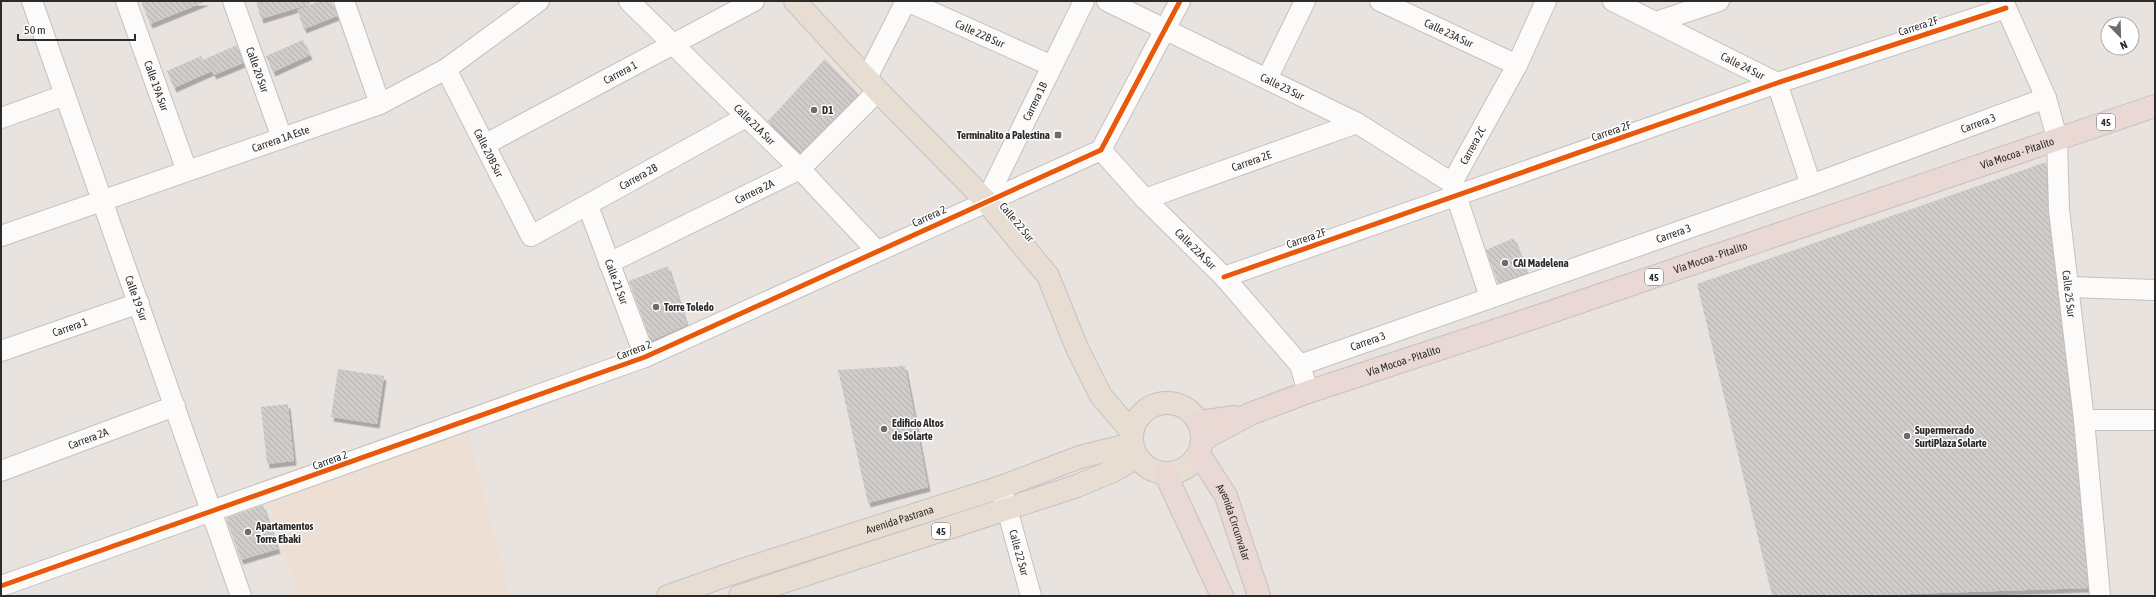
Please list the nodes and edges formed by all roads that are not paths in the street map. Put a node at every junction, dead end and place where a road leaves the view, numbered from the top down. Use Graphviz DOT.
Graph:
graph roads {
  1 [pos="32,1"];
  2 [pos="126,1"];
  3 [pos="233,1"];
  4 [pos="344,1"];
  5 [pos="540,1"];
  6 [pos="629,1"];
  7 [pos="754,1"];
  8 [pos="907,1"];
  9 [pos="1084,1"];
  10 [pos="1107,1"];
  11 [pos="1180,1"];
  12 [pos="1305,1"];
  13 [pos="1380,1"];
  14 [pos="1546,1"];
  15 [pos="1613,1"];
  16 [pos="1719,1"];
  17 [pos="803,4"];
  18 [pos="2005,4"];
  19 [pos="1656,22"];
  20 [pos="1165,30"];
  21 [pos="674,45"];
  22 [pos="1517,65"];
  23 [pos="1052,66"];
  24 [pos="446,69"];
  25 [pos="1267,79"];
  26 [pos="1777,83"];
  27 [pos="872,85"];
  28 [pos="64,95"];
  29 [pos="2046,98"];
  30 [pos="380,104"];
  31 [pos="2155,106"];
  32 [pos="746,117"];
  33 [pos="1,118"];
  34 [pos="1357,123"];
  35 [pos="282,138"];
  36 [pos="2057,138"];
  37 [pos="486,144"];
  38 [pos="1101,150"];
  39 [pos="800,169"];
  40 [pos="187,171"];
  41 [pos="1811,185"];
  42 [pos="1454,190"];
  43 [pos="1145,199"];
  44 [pos="103,200"];
  45 [pos="986,201"];
  46 [pos="588,206"];
  47 [pos="1,236"];
  48 [pos="530,236"];
  49 [pos="877,251"];
  50 [pos="609,263"];
  51 [pos="1224,277"];
  52 [pos="2068,287"];
  53 [pos="2155,290"];
  54 [pos="1490,297"];
  55 [pos="138,303"];
  56 [pos="1,351"];
  57 [pos="645,357"];
  58 [pos="1300,365"];
  59 [pos="1308,392"];
  60 [pos="175,406"];
  61 [pos="2084,420"];
  62 [pos="2155,420"];
  63 [pos="1135,437"];
  64 [pos="1200,439"];
  65 [pos="1,471"];
  66 [pos="1165,473"];
  67 [pos="1001,487"];
  68 [pos="1008,508"];
  69 [pos="211,512"];
  70 [pos="772,561"];
  71 [pos="1,586"];
  72 [pos="777,590"];
  73 [pos="241,596"];
  74 [pos="668,596"];
  75 [pos="740,596"];
  76 [pos="1031,596"];
  77 [pos="1222,596"];
  78 [pos="1259,596"];
  79 [pos="2100,596"];
  1 -- 28 [label="street, Calle 19 Sur"];
  2 -- 40 [label="street, Calle 19A Sur"];
  3 -- 35 [label="street, Calle 20 Sur"];
  4 -- 30 [label="street"];
  5 -- 24 [label="street, Carrera 1A Este"];
  6 -- 21 [label="street, Calle 21A Sur"];
  7 -- 21 [label="street, Carrera 1"];
  8 -- 23 [label="street, Calle 22B Sur"];
  8 -- 27 [label="street"];
  9 -- 23 [label="street, Carrera 1B"];
  10 -- 20 [label="street, Calle 23 Sur"];
  11 -- 20 [label="street"];
  12 -- 25 [label="street"];
  13 -- 22 [label="street, Calle 23A Sur"];
  14 -- 22 [label="street, Carrera 2C"];
  15 -- 19 [label="street, Calle 24 Sur"];
  16 -- 19 [label="street"];
  17 -- 27 [label="main road, Calle 22 Sur"];
  18 -- 26 [label="street, Carrera 2F"];
  18 -- 29 [label="street, Calle 25 Sur"];
  19 -- 26 [label="street, Calle 24 Sur"];
  20 -- 25 [label="street, Calle 23 Sur"];
  20 -- 38 [label="street"];
  21 -- 32 [label="street, Calle 21A Sur"];
  21 -- 37 [label="street, Carrera 1"];
  22 -- 42 [label="street, Carrera 2C"];
  23 -- 45 [label="street, Carrera 1B"];
  24 -- 30 [label="street, Carrera 1A Este"];
  24 -- 37 [label="street, Calle 20B Sur"];
  25 -- 34 [label="street, Calle 23 Sur"];
  26 -- 41 [label="street, Calle 24 Sur"];
  26 -- 42 [label="street, Carrera 2F"];
  27 -- 39 [label="street, Carrera 2A"];
  27 -- 45 [label="main road, Calle 22 Sur"];
  28 -- 33 [label="street"];
  28 -- 44 [label="street, Calle 19 Sur"];
  29 -- 36 [label="street, Calle 25 Sur"];
  29 -- 41 [label="street, Carrera 3"];
  30 -- 35 [label="street, Carrera 1A Este"];
  31 -- 36 [label="highway, Vía Mocoa - Pitalito / 45"];
  32 -- 39 [label="street, Calle 21A Sur"];
  32 -- 46 [label="street, Carrera 2B"];
  34 -- 42 [label="street, Calle 23 Sur"];
  34 -- 43 [label="street, Carrera 2E"];
  35 -- 40 [label="street, Carrera 1A Este"];
  36 -- 52 [label="street, Calle 25 Sur"];
  36 -- 59 [label="highway, Vía Mocoa - Pitalito / 45"];
  37 -- 48 [label="street, Calle 20B Sur"];
  38 -- 43 [label="street, Calle 22A Sur"];
  38 -- 45 [label="street, Carrera 2"];
  39 -- 49 [label="street, Calle 21A Sur"];
  39 -- 50 [label="street, Carrera 2A"];
  40 -- 44 [label="street, Carrera 1A Este"];
  41 -- 54 [label="street, Carrera 3"];
  42 -- 51 [label="street, Carrera 2F"];
  42 -- 54 [label="street"];
  43 -- 51 [label="street, Calle 22A Sur"];
  44 -- 47 [label="street, Carrera 1A Este"];
  44 -- 55 [label="street, Calle 19 Sur"];
  45 -- 49 [label="street, Carrera 2"];
  45 -- 63 [label="main road, Calle 22 Sur"];
  46 -- 48 [label="street, Carrera 2B"];
  46 -- 50 [label="street, Calle 21 Sur"];
  49 -- 57 [label="street, Carrera 2"];
  50 -- 57 [label="street, Calle 21 Sur"];
  51 -- 58 [label="street, Calle 22A Sur"];
  52 -- 53 [label="street"];
  52 -- 61 [label="street, Calle 25 Sur"];
  54 -- 58 [label="street, Carrera 3"];
  55 -- 56 [label="street, Carrera 1"];
  55 -- 60 [label="street, Calle 19 Sur"];
  57 -- 69 [label="street, Carrera 2"];
  58 -- 59 [label="street, Calle 22A Sur"];
  59 -- 64 [label="highway, Vía Mocoa - Pitalito / 45"];
  60 -- 65 [label="street, Carrera 2A"];
  60 -- 69 [label="street, Calle 19 Sur"];
  61 -- 62 [label="street"];
  61 -- 79 [label="street, Calle 25 Sur"];
  63 -- 64 [label="main road"];
  63 -- 66 [label="main road"];
  63 -- 67 [label="main road, Avenida Pastrana"];
  63 -- 68 [label="main road, 45"];
  64 -- 66 [label="main road"];
  64 -- 78 [label="highway, Avenida Circunvalar"];
  66 -- 77 [label="highway"];
  67 -- 68 [label="street, Calle 22 Sur"];
  67 -- 70 [label="main road, Avenida Pastrana"];
  68 -- 72 [label="main road, 45"];
  68 -- 76 [label="street, Calle 22 Sur"];
  69 -- 71 [label="street, Carrera 2"];
  69 -- 73 [label="street, Calle 19 Sur"];
  70 -- 72 [label="street"];
  70 -- 74 [label="main road, Avenida Pastrana"];
  72 -- 75 [label="main road, 45"];
}
